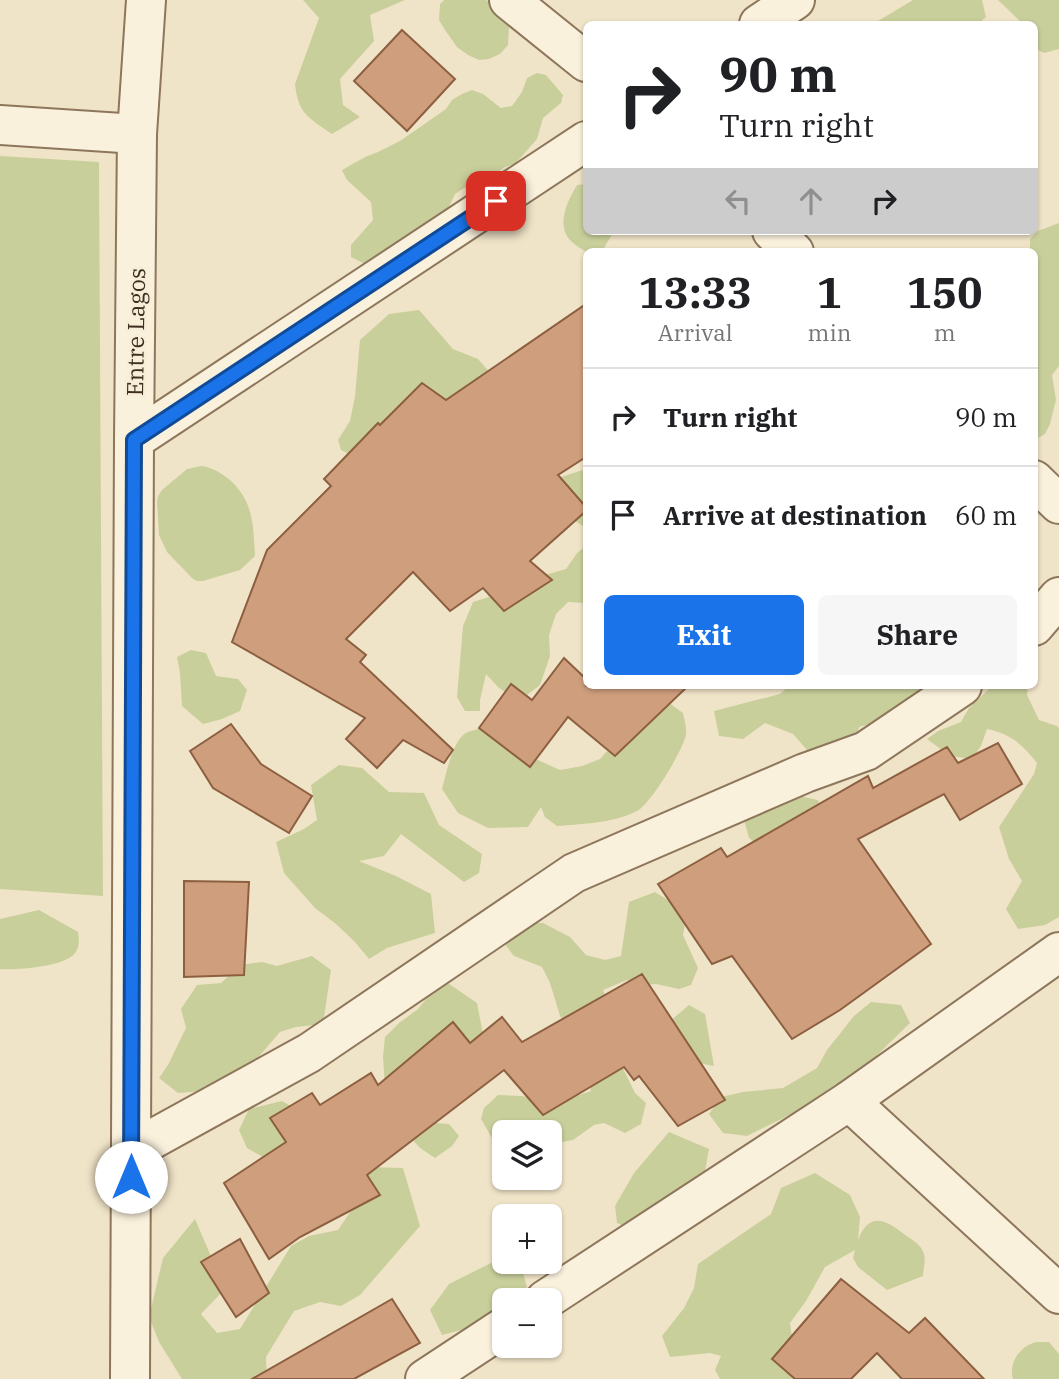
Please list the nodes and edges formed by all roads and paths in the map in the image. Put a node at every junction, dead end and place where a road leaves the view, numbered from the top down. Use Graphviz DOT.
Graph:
graph roads {
  1 [pos="146,0"];
  2 [pos="509,0"];
  3 [pos="795,0"];
  4 [pos="764,21"];
  5 [pos="583,60"];
  6 [pos="0,125"];
  7 [pos="137,134"];
  8 [pos="583,143"];
  9 [pos="776,235"];
  10 [pos="790,248"];
  11 [pos="134,440"];
  12 [pos="1038,484"];
  13 [pos="1059,503"];
  14 [pos="1059,597"];
  15 [pos="1038,621"];
  16 [pos="958,689"];
  17 [pos="1059,952"];
  18 [pos="849,1101"];
  19 [pos="131,1151"];
  20 [pos="562,1289"];
  21 [pos="1059,1294"];
  22 [pos="492,1335"];
  23 [pos="130,1379"];
  24 [pos="425,1379"];
  1 -- 7 [label="street, Entre Lagos"];
  2 -- 5 [label="street"];
  3 -- 4 [label="street"];
  6 -- 7 [label="street"];
  7 -- 11 [label="street, Entre Lagos"];
  8 -- 11 [label="street"];
  9 -- 10 [label="street"];
  11 -- 19 [label="street, Entre Lagos"];
  12 -- 13 [label="street"];
  14 -- 15 [label="street"];
  16 -- 19 [label="street"];
  17 -- 18 [label="street"];
  18 -- 20 [label="street"];
  18 -- 21 [label="street"];
  19 -- 23 [label="street, Entre Lagos"];
  22 -- 24 [label="street"];
}
